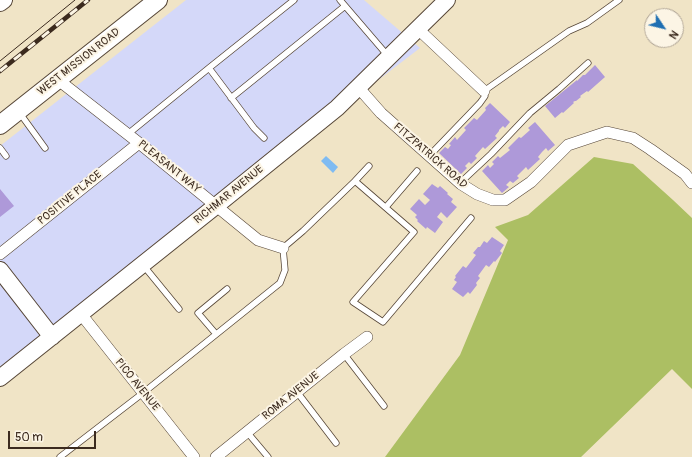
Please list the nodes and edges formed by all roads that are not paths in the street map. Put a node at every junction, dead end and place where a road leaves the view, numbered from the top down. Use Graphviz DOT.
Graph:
graph roads {
  1 [pos="4,0"];
  2 [pos="158,0"];
  3 [pos="294,0"];
  4 [pos="340,0"];
  5 [pos="447,0"];
  6 [pos="618,0"];
  7 [pos="0,3"];
  8 [pos="345,6"];
  9 [pos="418,29"];
  10 [pos="389,57"];
  11 [pos="588,63"];
  12 [pos="209,68"];
  13 [pos="56,79"];
  14 [pos="358,87"];
  15 [pos="484,91"];
  16 [pos="232,98"];
  17 [pos="18,110"];
  18 [pos="0,125"];
  19 [pos="128,134"];
  20 [pos="264,138"];
  21 [pos="139,143"];
  22 [pos="0,148"];
  23 [pos="45,148"];
  24 [pos="6,156"];
  25 [pos="430,156"];
  26 [pos="369,166"];
  27 [pos="417,171"];
  28 [pos="355,181"];
  29 [pos="460,184"];
  30 [pos="692,184"];
  31 [pos="216,206"];
  32 [pos="386,207"];
  33 [pos="472,218"];
  34 [pos="283,248"];
  35 [pos="0,254"];
  36 [pos="143,264"];
  37 [pos="0,270"];
  38 [pos="227,289"];
  39 [pos="179,309"];
  40 [pos="81,314"];
  41 [pos="216,334"];
  42 [pos="52,337"];
  43 [pos="367,337"];
  44 [pos="344,354"];
  45 [pos="0,378"];
  46 [pos="297,392"];
  47 [pos="143,393"];
  48 [pos="384,406"];
  49 [pos="247,432"];
  50 [pos="336,443"];
  51 [pos="60,457"];
  52 [pos="194,457"];
  53 [pos="216,457"];
  54 [pos="268,457"];
  1 -- 7 [label="street"];
  2 -- 13 [label="main road, WEST MISSION ROAD"];
  3 -- 12 [label="lane"];
  4 -- 8 [label="lane"];
  5 -- 9 [label="street, RICHMAR AVENUE"];
  6 -- 15 [label="lane"];
  8 -- 10 [label="lane"];
  8 -- 16 [label="lane"];
  9 -- 10 [label="street, RICHMAR AVENUE"];
  9 -- 15 [label="street"];
  10 -- 14 [label="street, RICHMAR AVENUE"];
  11 -- 29 [label="lane"];
  12 -- 16 [label="lane"];
  12 -- 19 [label="lane"];
  13 -- 17 [label="main road, WEST MISSION ROAD"];
  13 -- 19 [label="street, PLEASANT WAY"];
  14 -- 25 [label="street, FITZPATRICK ROAD"];
  14 -- 31 [label="street, RICHMAR AVENUE"];
  15 -- 25 [label="lane"];
  16 -- 20 [label="lane"];
  17 -- 18 [label="main road, WEST MISSION ROAD"];
  17 -- 23 [label="lane"];
  19 -- 21 [label="street, PLEASANT WAY"];
  21 -- 31 [label="street, PLEASANT WAY"];
  21 -- 35 [label="street, POSITIVE PLACE"];
  22 -- 24 [label="lane"];
  25 -- 29 [label="street, FITZPATRICK ROAD"];
  26 -- 28 [label="lane"];
  27 -- 32 [label="lane"];
  28 -- 32 [label="lane"];
  28 -- 34 [label="lane"];
  29 -- 30 [label="street, FITZPATRICK ROAD"];
  31 -- 34 [label="street, PLEASANT WAY"];
  31 -- 36 [label="street, RICHMAR AVENUE"];
  32 -- 33 [label="lane"];
  34 -- 41 [label="lane"];
  36 -- 39 [label="lane"];
  36 -- 40 [label="street, RICHMAR AVENUE"];
  37 -- 42 [label="street"];
  38 -- 41 [label="lane"];
  40 -- 42 [label="street, RICHMAR AVENUE"];
  40 -- 47 [label="street, PICO AVENUE"];
  41 -- 47 [label="lane"];
  42 -- 45 [label="street, RICHMAR AVENUE"];
  43 -- 44 [label="street, ROMA AVENUE"];
  44 -- 46 [label="street, ROMA AVENUE"];
  44 -- 48 [label="lane"];
  46 -- 49 [label="street, ROMA AVENUE"];
  46 -- 50 [label="lane"];
  47 -- 51 [label="lane"];
  47 -- 52 [label="street, PICO AVENUE"];
  49 -- 53 [label="street, ROMA AVENUE"];
  49 -- 54 [label="lane"];
}
